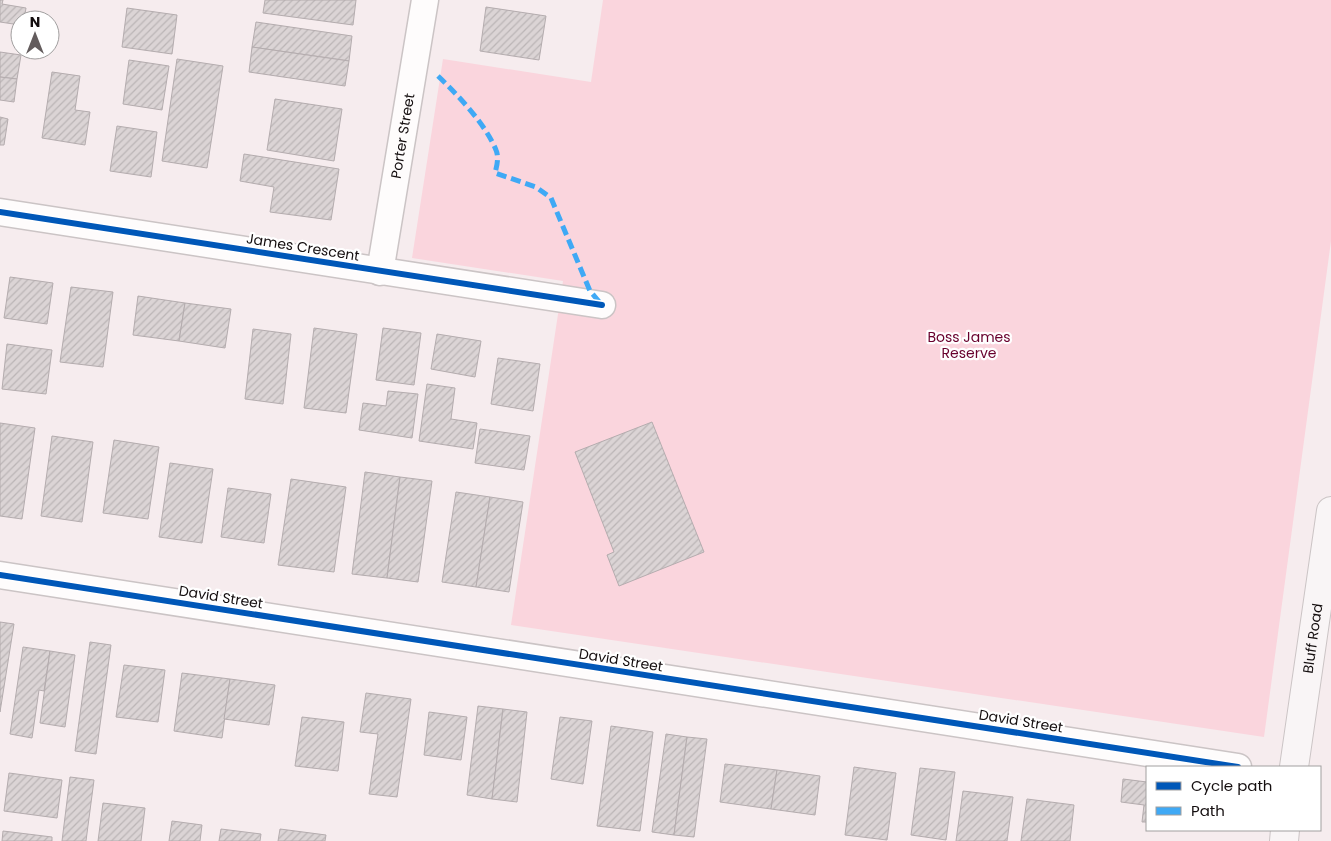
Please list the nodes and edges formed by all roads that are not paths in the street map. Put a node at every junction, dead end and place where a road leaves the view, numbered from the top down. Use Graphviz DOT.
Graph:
graph roads {
  1 [pos="425,0"];
  2 [pos="0,212"];
  3 [pos="380,272"];
  4 [pos="602,305"];
  5 [pos="1331,511"];
  6 [pos="0,576"];
  7 [pos="1232,766"];
  8 [pos="1294,766"];
  1 -- 3 [label="street, Porter Street"];
  2 -- 3 [label="street, James Crescent"];
  3 -- 4 [label="street, James Crescent"];
  5 -- 8 [label="main road, Bluff Road"];
  6 -- 7 [label="street, David Street"];
}
